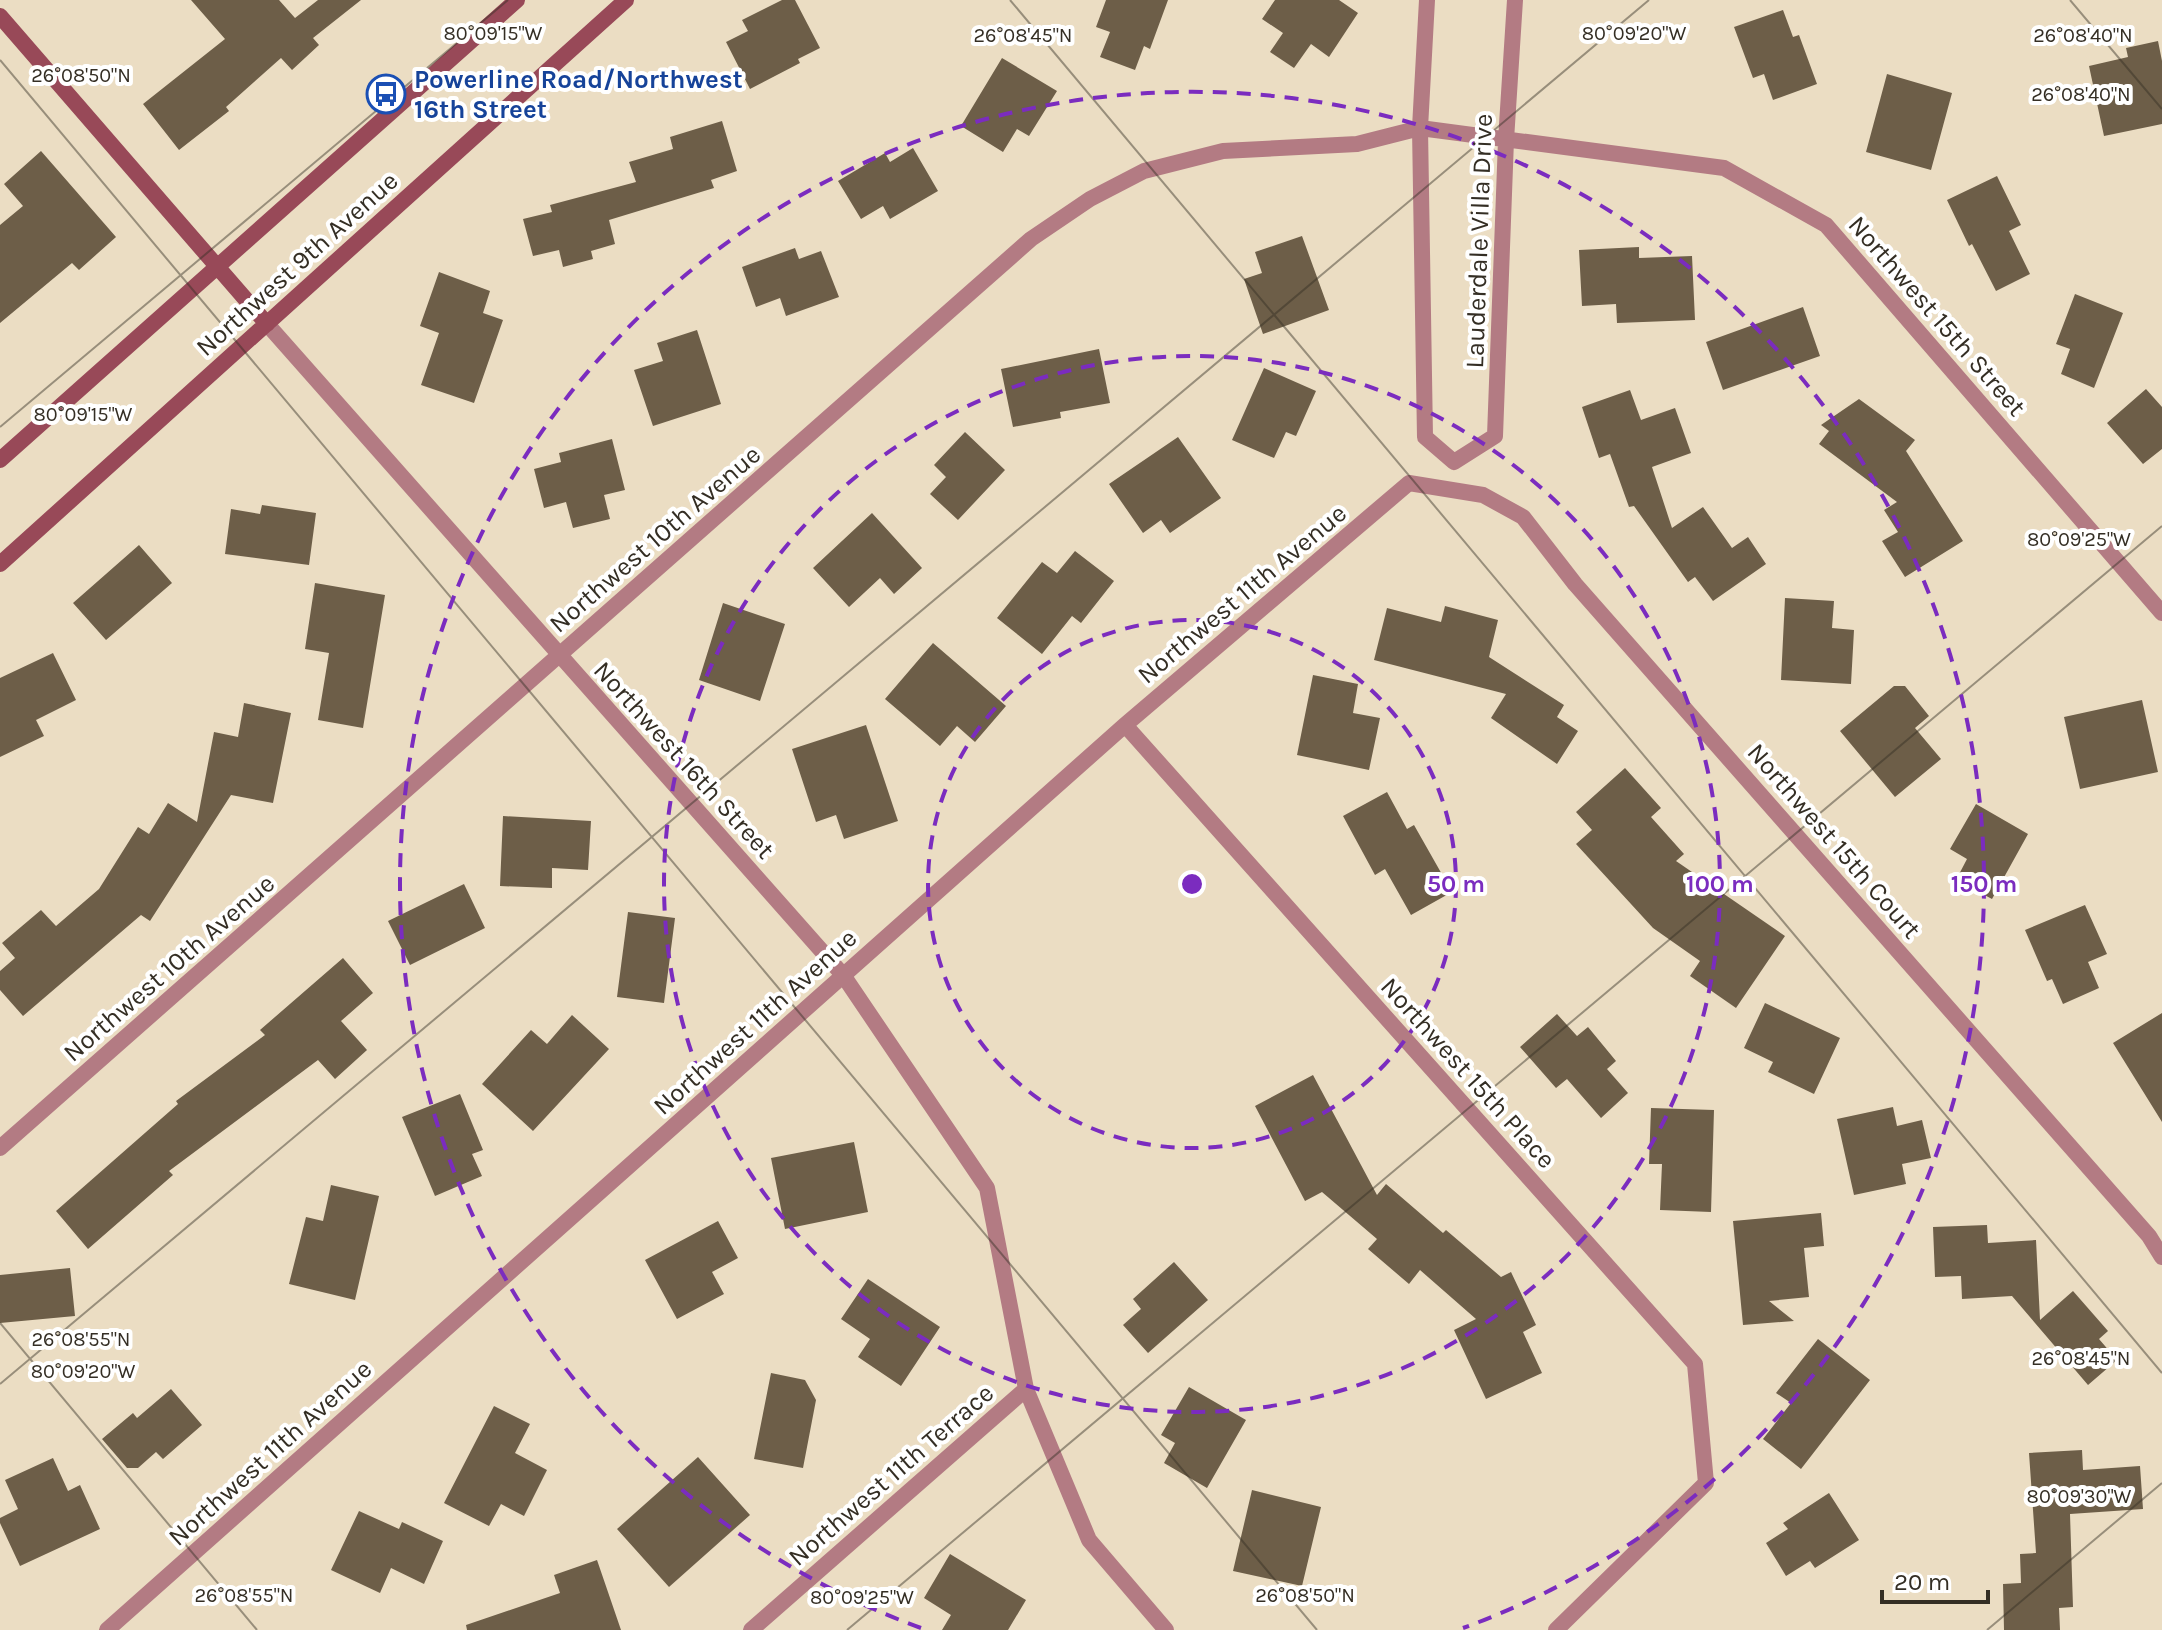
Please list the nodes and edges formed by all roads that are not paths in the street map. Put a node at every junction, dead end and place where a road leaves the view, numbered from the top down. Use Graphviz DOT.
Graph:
graph roads {
  1 [pos="517,0"];
  2 [pos="626,0"];
  3 [pos="1427,0"];
  4 [pos="1515,0"];
  5 [pos="0,16"];
  6 [pos="1420,128"];
  7 [pos="1506,140"];
  8 [pos="218,267"];
  9 [pos="267,324"];
  10 [pos="0,460"];
  11 [pos="1454,462"];
  12 [pos="1449,488"];
  13 [pos="0,564"];
  14 [pos="2162,613"];
  15 [pos="559,655"];
  16 [pos="1125,725"];
  17 [pos="843,975"];
  18 [pos="0,1148"];
  19 [pos="2162,1257"];
  20 [pos="1026,1389"];
  21 [pos="107,1630"];
  22 [pos="751,1630"];
  23 [pos="1166,1630"];
  24 [pos="1556,1630"];
  1 -- 8 [label="main road, Northwest 9th Avenue"];
  2 -- 9 [label="main road, Northwest 9th Avenue"];
  3 -- 6 [label="street, Lauderdale Villa Drive"];
  4 -- 7 [label="street, Lauderdale Villa Drive"];
  5 -- 8 [label="main road, Northwest 16th Street"];
  6 -- 7 [label="street, Northwest 15th Street"];
  6 -- 11 [label="street, Lauderdale Villa Drive"];
  6 -- 15 [label="street, Northwest 10th Avenue"];
  7 -- 11 [label="street, Lauderdale Villa Drive"];
  7 -- 14 [label="street, Northwest 15th Street"];
  8 -- 9 [label="main road, Northwest 16th Street"];
  8 -- 10 [label="main road, Northwest 9th Avenue"];
  9 -- 13 [label="main road, Northwest 9th Avenue"];
  9 -- 15 [label="street, Northwest 16th Street"];
  11 -- 12 [label="street"];
  12 -- 16 [label="street, Northwest 11th Avenue"];
  12 -- 19 [label="street, Northwest 15th Court"];
  15 -- 17 [label="street, Northwest 16th Street"];
  15 -- 18 [label="street, Northwest 10th Avenue"];
  16 -- 17 [label="street, Northwest 11th Avenue"];
  16 -- 24 [label="street, Northwest 15th Place"];
  17 -- 20 [label="street, Northwest 16th Street"];
  17 -- 21 [label="street, Northwest 11th Avenue"];
  20 -- 22 [label="street, Northwest 11th Terrace"];
  20 -- 23 [label="street, Northwest 16th Street"];
}
